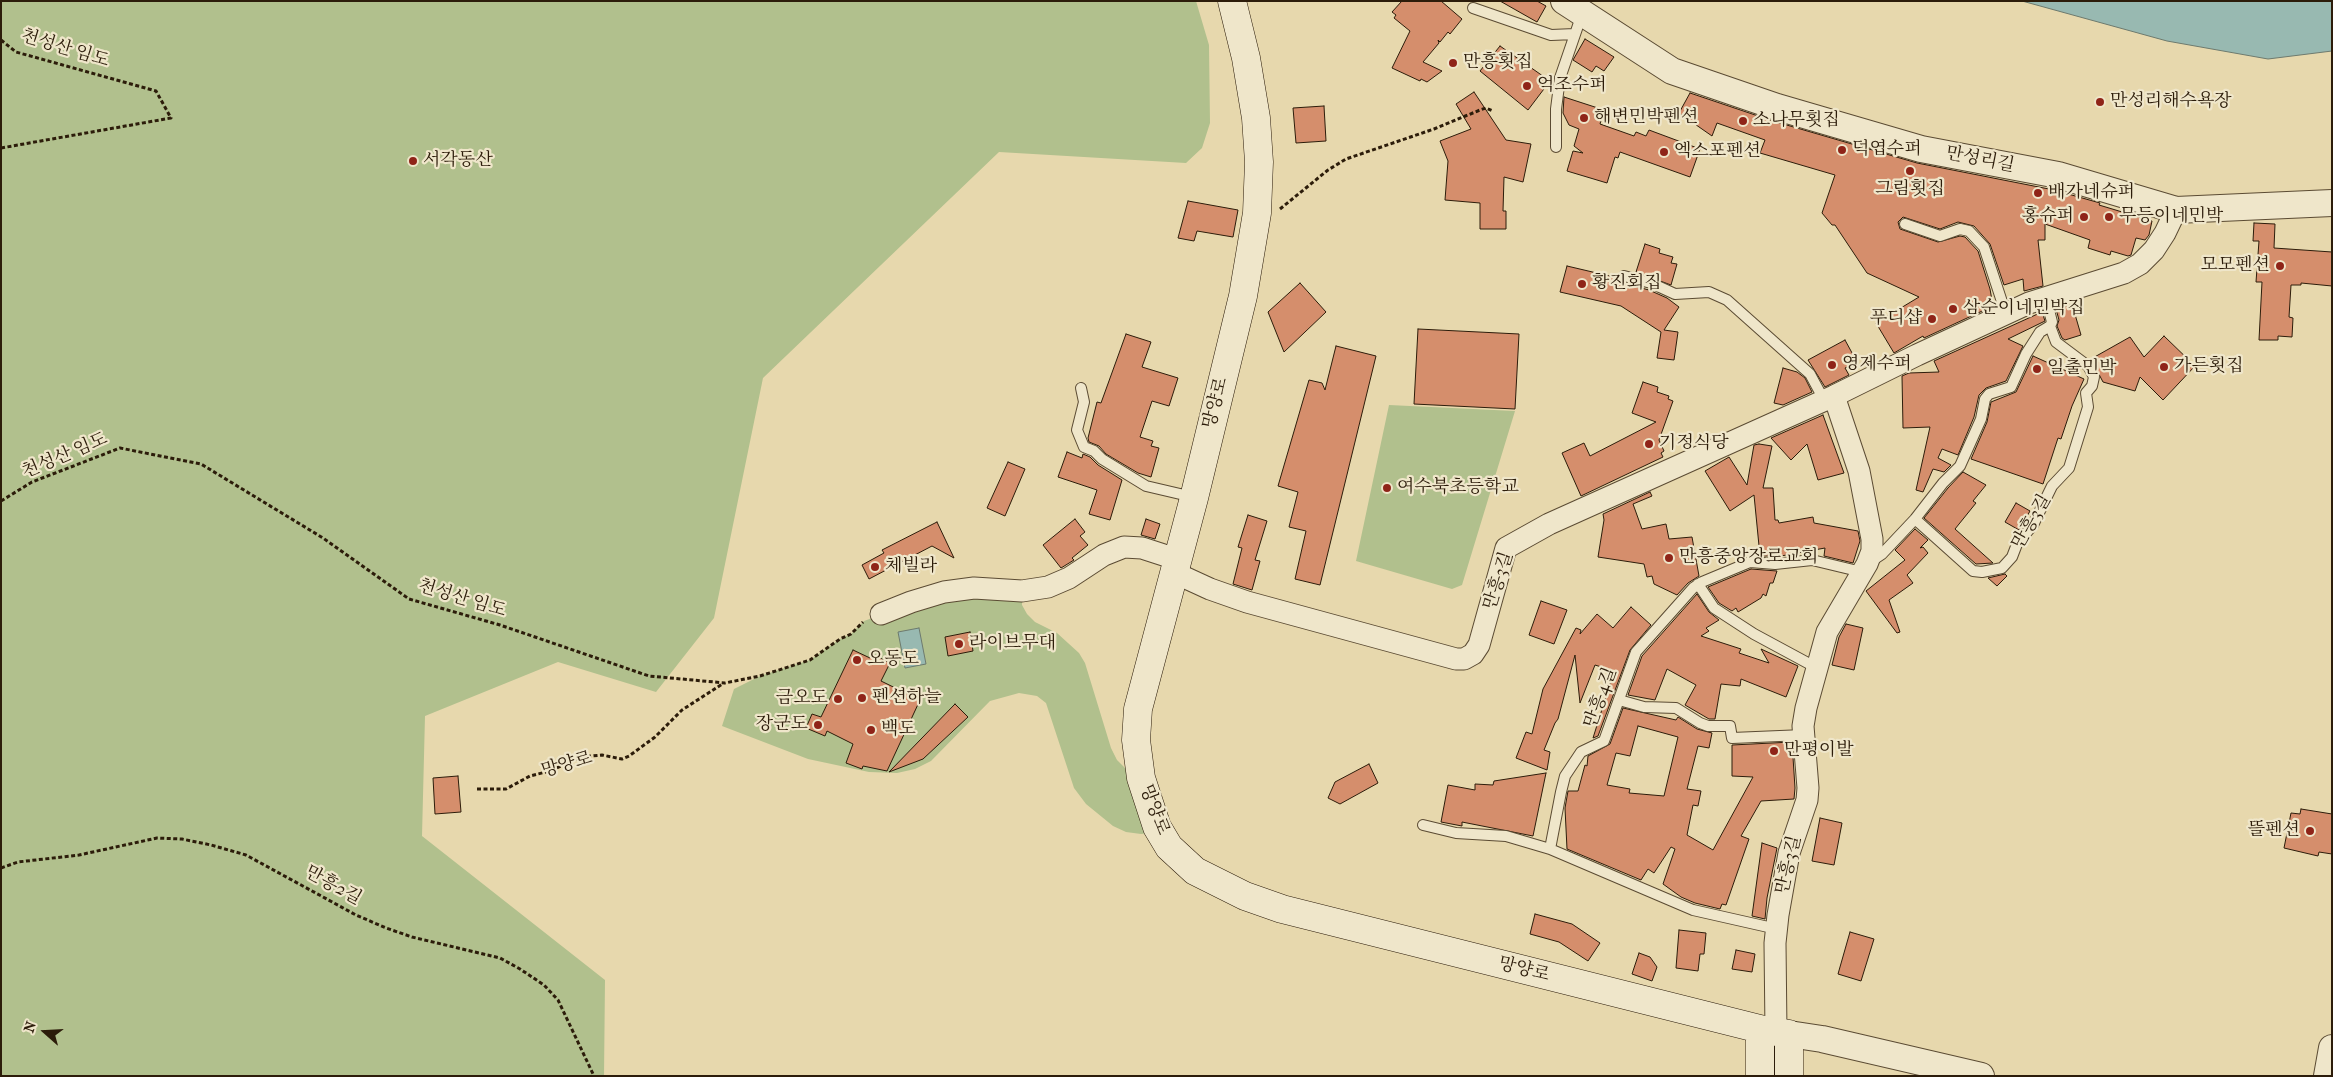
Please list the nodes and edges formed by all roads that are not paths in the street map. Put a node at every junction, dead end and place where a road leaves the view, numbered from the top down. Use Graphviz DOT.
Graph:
graph roads {
  1 [pos="1232,1"];
  2 [pos="1473,8"];
  3 [pos="1574,16"];
  4 [pos="1556,147"];
  5 [pos="2332,203"];
  6 [pos="2176,210"];
  7 [pos="1905,224"];
  8 [pos="1624,276"];
  9 [pos="2046,298"];
  10 [pos="2006,314"];
  11 [pos="2050,326"];
  12 [pos="1081,388"];
  13 [pos="1829,398"];
  14 [pos="1194,498"];
  15 [pos="1915,519"];
  16 [pos="1175,565"];
  17 [pos="1865,568"];
  18 [pos="1698,584"];
  19 [pos="881,614"];
  20 [pos="1817,668"];
  21 [pos="1619,700"];
  22 [pos="1804,735"];
  23 [pos="1423,825"];
  24 [pos="1550,849"];
  25 [pos="1777,928"];
  26 [pos="1775,1032"];
  27 [pos="2332,1048"];
  28 [pos="1760,1076"];
  29 [pos="1789,1076"];
  30 [pos="1981,1076"];
  31 [pos="2327,1076"];
  1 -- 14 [label="main road, 망양로"];
  2 -- 3 [label="lane"];
  3 -- 4 [label="lane"];
  3 -- 6 [label="street, 만성리길"];
  5 -- 6 [label="street, 만성리길"];
  6 -- 9 [label="street, 만흥3길"];
  7 -- 10 [label="lane"];
  8 -- 13 [label="lane"];
  9 -- 10 [label="street, 만흥3길"];
  9 -- 11 [label="lane"];
  10 -- 13 [label="street, 만흥3길"];
  11 -- 15 [label="lane, 만흥3길"];
  11 -- 15 [label="lane, 만흥3길"];
  12 -- 14 [label="lane"];
  13 -- 16 [label="street, 만흥3길"];
  13 -- 17 [label="street, 만흥3길"];
  14 -- 16 [label="main road, 망양로"];
  15 -- 17 [label="lane, 만흥3길"];
  16 -- 19 [label="street"];
  16 -- 26 [label="main road, 망양로"];
  17 -- 18 [label="lane, 만흥4길"];
  17 -- 20 [label="street, 만흥3길"];
  18 -- 20 [label="lane"];
  18 -- 21 [label="lane, 만흥4길"];
  20 -- 22 [label="street, 만흥3길"];
  21 -- 22 [label="lane"];
  21 -- 24 [label="lane, 만흥4길"];
  22 -- 25 [label="street, 만흥3길"];
  23 -- 24 [label="lane"];
  24 -- 25 [label="lane"];
  25 -- 26 [label="street, 만흥3길"];
  26 -- 28 [label="main road"];
  26 -- 29 [label="main road"];
  26 -- 30 [label="street, 망양로"];
  27 -- 31 [label="street"];
}
